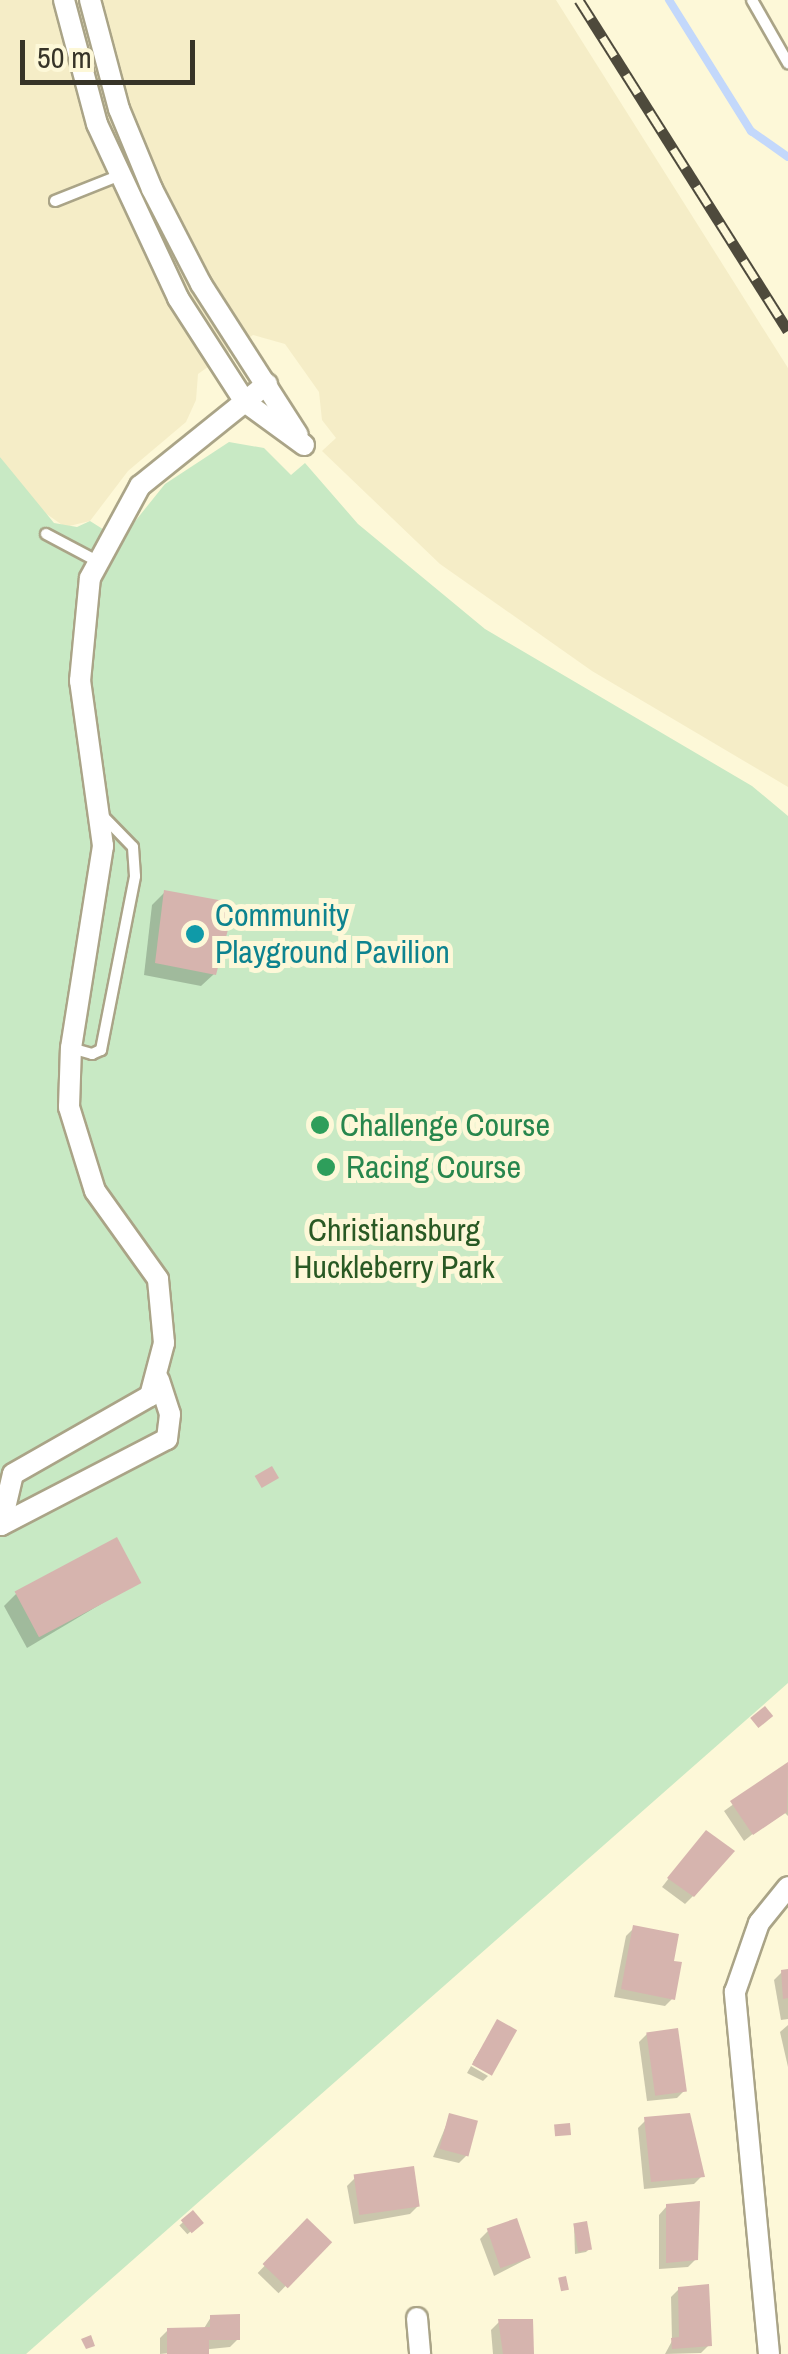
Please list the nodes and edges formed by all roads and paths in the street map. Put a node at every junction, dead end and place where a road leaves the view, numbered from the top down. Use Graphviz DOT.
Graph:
graph roads {
  1 [pos="64,0"];
  2 [pos="90,0"];
  3 [pos="752,0"];
  4 [pos="788,64"];
  5 [pos="118,176"];
  6 [pos="55,201"];
  7 [pos="267,384"];
  8 [pos="245,402"];
  9 [pos="46,534"];
  10 [pos="97,561"];
  11 [pos="102,816"];
  12 [pos="71,1048"];
  13 [pos="159,1380"];
  14 [pos="0,1525"];
  15 [pos="788,1887"];
  16 [pos="417,2318"];
  17 [pos="420,2354"];
  18 [pos="769,2354"];
  1 -- 5 [label="street"];
  2 -- 7 [label="street"];
  3 -- 4 [label="lane"];
  5 -- 6 [label="lane"];
  5 -- 8 [label="street"];
  7 -- 8 [label="street"];
  7 -- 8 [label="street"];
  8 -- 10 [label="street"];
  9 -- 10 [label="lane"];
  10 -- 11 [label="street"];
  11 -- 12 [label="street"];
  11 -- 12 [label="lane"];
  12 -- 13 [label="street"];
  13 -- 14 [label="street"];
  13 -- 14 [label="street"];
  15 -- 18 [label="street"];
  16 -- 17 [label="street"];
}
